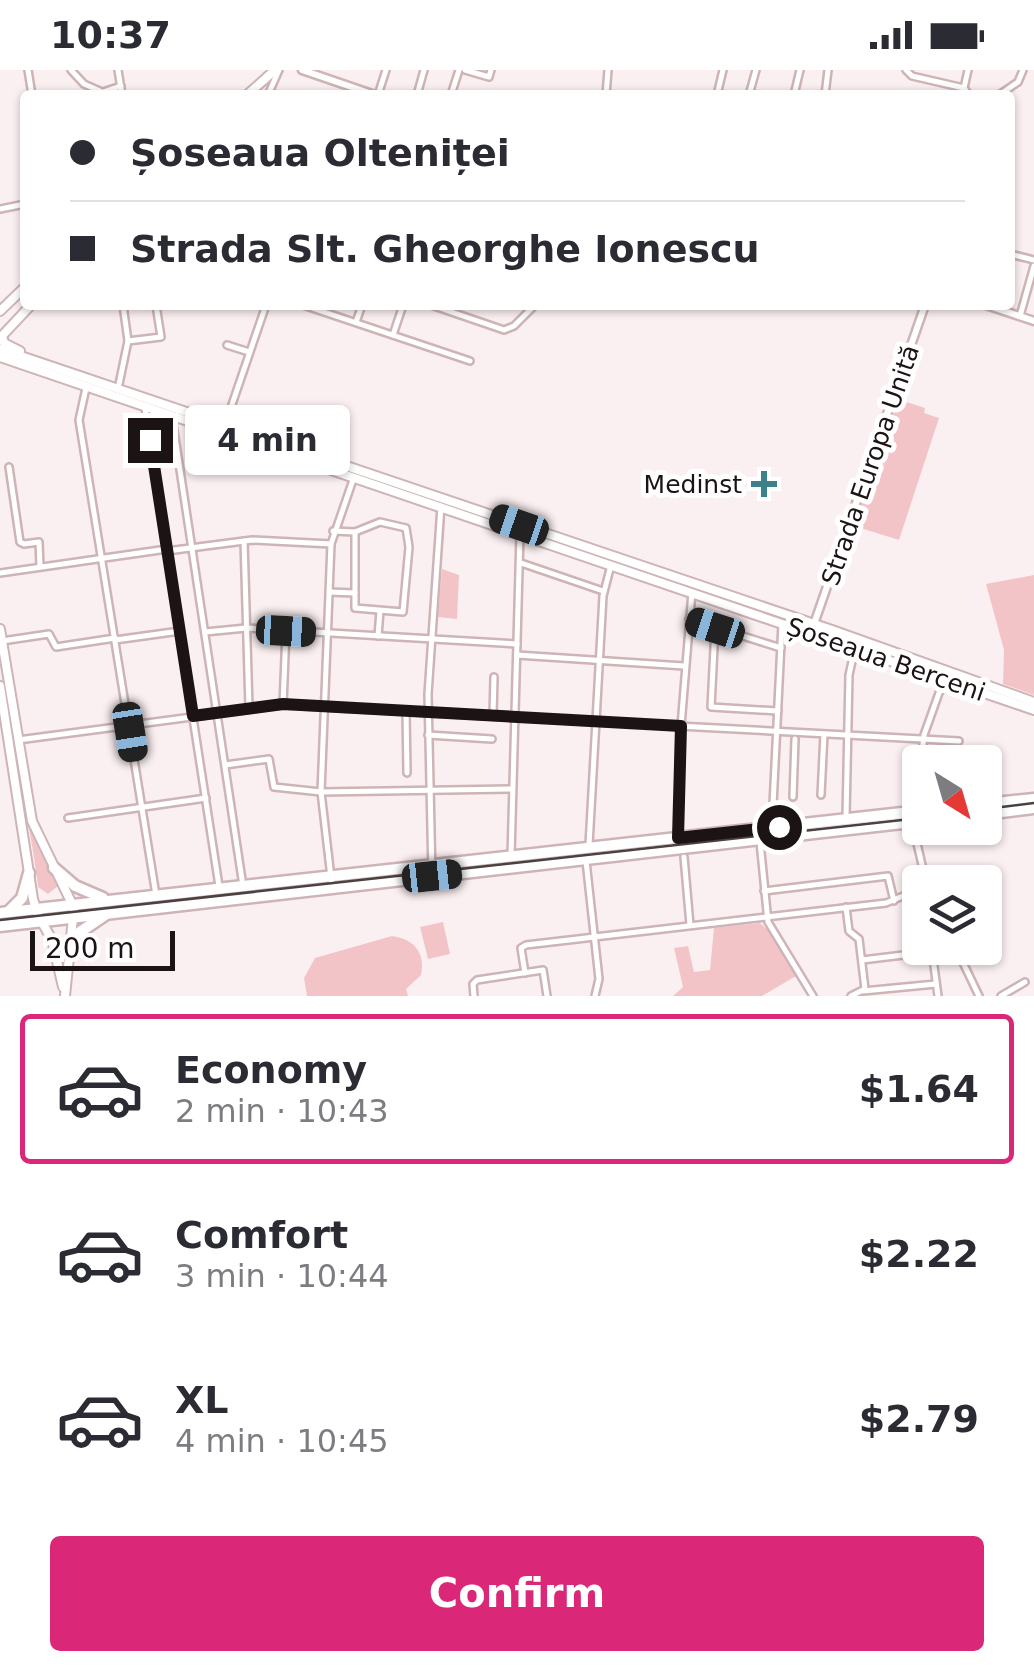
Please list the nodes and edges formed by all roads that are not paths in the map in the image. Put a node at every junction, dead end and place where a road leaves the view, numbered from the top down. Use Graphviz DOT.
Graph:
graph roads {
  1 [pos="71,70"];
  2 [pos="118,70"];
  3 [pos="277,70"];
  4 [pos="302,70"];
  5 [pos="462,70"];
  6 [pos="491,70"];
  7 [pos="596,70"];
  8 [pos="906,70"];
  9 [pos="968,70"];
  10 [pos="1023,70"];
  11 [pos="607,72"];
  12 [pos="84,84"];
  13 [pos="121,86"];
  14 [pos="964,88"];
  15 [pos="85,90"];
  16 [pos="93,90"];
  17 [pos="107,90"];
  18 [pos="121,90"];
  19 [pos="253,90"];
  20 [pos="361,90"];
  21 [pos="1006,90"];
  22 [pos="1034,263"];
  23 [pos="20,292"];
  24 [pos="26,310"];
  25 [pos="124,310"];
  26 [pos="157,310"];
  27 [pos="264,310"];
  28 [pos="329,310"];
  29 [pos="360,310"];
  30 [pos="401,310"];
  31 [pos="446,310"];
  32 [pos="530,310"];
  33 [pos="923,310"];
  34 [pos="1001,310"];
  35 [pos="0,312"];
  36 [pos="1020,316"];
  37 [pos="356,322"];
  38 [pos="1034,322"];
  39 [pos="394,334"];
  40 [pos="1,337"];
  41 [pos="128,342"];
  42 [pos="226,344"];
  43 [pos="0,349"];
  44 [pos="249,352"];
  45 [pos="0,357"];
  46 [pos="14,361"];
  47 [pos="36,361"];
  48 [pos="470,361"];
  49 [pos="0,366"];
  50 [pos="88,382"];
  51 [pos="118,389"];
  52 [pos="145,406"];
  53 [pos="171,414"];
  54 [pos="225,425"];
  55 [pos="9,467"];
  56 [pos="354,476"];
  57 [pos="403,490"];
  58 [pos="441,506"];
  59 [pos="334,531"];
  60 [pos="356,532"];
  61 [pos="520,534"];
  62 [pos="244,540"];
  63 [pos="331,544"];
  64 [pos="192,548"];
  65 [pos="167,550"];
  66 [pos="588,552"];
  67 [pos="102,558"];
  68 [pos="520,562"];
  69 [pos="612,565"];
  70 [pos="40,568"];
  71 [pos="0,573"];
  72 [pos="671,580"];
  73 [pos="603,591"];
  74 [pos="329,592"];
  75 [pos="692,592"];
  76 [pos="356,593"];
  77 [pos="380,611"];
  78 [pos="689,619"];
  79 [pos="782,623"];
  80 [pos="814,624"];
  81 [pos="246,628"];
  82 [pos="715,628"];
  83 [pos="0,630"];
  84 [pos="180,631"];
  85 [pos="286,631"];
  86 [pos="204,632"];
  87 [pos="328,633"];
  88 [pos="378,636"];
  89 [pos="115,639"];
  90 [pos="430,639"];
  91 [pos="2,641"];
  92 [pos="518,644"];
  93 [pos="781,648"];
  94 [pos="855,648"];
  95 [pos="517,655"];
  96 [pos="900,659"];
  97 [pos="600,660"];
  98 [pos="685,666"];
  99 [pos="494,678"];
  100 [pos="944,678"];
  101 [pos="0,686"];
  102 [pos="1034,702"];
  103 [pos="283,704"];
  104 [pos="325,707"];
  105 [pos="248,708"];
  106 [pos="1034,710"];
  107 [pos="406,711"];
  108 [pos="778,711"];
  109 [pos="217,712"];
  110 [pos="428,712"];
  111 [pos="193,716"];
  112 [pos="493,716"];
  113 [pos="514,717"];
  114 [pos="597,722"];
  115 [pos="129,725"];
  116 [pos="681,726"];
  117 [pos="777,731"];
  118 [pos="824,734"];
  119 [pos="846,735"];
  120 [pos="428,736"];
  121 [pos="492,739"];
  122 [pos="923,739"];
  123 [pos="795,740"];
  124 [pos="959,742"];
  125 [pos="9,743"];
  126 [pos="922,745"];
  127 [pos="225,765"];
  128 [pos="407,772"];
  129 [pos="512,790"];
  130 [pos="429,791"];
  131 [pos="321,792"];
  132 [pos="820,796"];
  133 [pos="206,798"];
  134 [pos="793,798"];
  135 [pos="1034,799"];
  136 [pos="1002,802"];
  137 [pos="142,807"];
  138 [pos="1034,808"];
  139 [pos="1002,812"];
  140 [pos="68,818"];
  141 [pos="902,818"];
  142 [pos="902,819"];
  143 [pos="846,820"];
  144 [pos="772,828"];
  145 [pos="678,838"];
  146 [pos="760,839"];
  147 [pos="587,853"];
  148 [pos="511,856"];
  149 [pos="684,857"];
  150 [pos="54,868"];
  151 [pos="432,870"];
  152 [pos="29,873"];
  153 [pos="331,881"];
  154 [pos="220,889"];
  155 [pos="244,891"];
  156 [pos="764,891"];
  157 [pos="156,896"];
  158 [pos="902,897"];
  159 [pos="109,899"];
  160 [pos="894,900"];
  161 [pos="846,907"];
  162 [pos="35,908"];
  163 [pos="74,910"];
  164 [pos="116,911"];
  165 [pos="4,913"];
  166 [pos="767,916"];
  167 [pos="41,921"];
  168 [pos="690,925"];
  169 [pos="0,926"];
  170 [pos="594,937"];
  171 [pos="70,953"];
  172 [pos="902,955"];
  173 [pos="862,960"];
  174 [pos="934,965"];
  175 [pos="964,965"];
  176 [pos="524,973"];
  177 [pos="1025,982"];
  178 [pos="936,984"];
  179 [pos="863,991"];
  180 [pos="65,996"];
  181 [pos="474,996"];
  182 [pos="547,996"];
  183 [pos="596,996"];
  184 [pos="813,996"];
  185 [pos="851,996"];
  186 [pos="938,996"];
  187 [pos="979,996"];
  188 [pos="1001,996"];
  1 -- 12 [label="street"];
  2 -- 13 [label="street"];
  3 -- 19 [label="main road"];
  4 -- 20 [label="street"];
  5 -- 6 [label="street"];
  7 -- 11 [label="street"];
  8 -- 14 [label="street"];
  9 -- 14 [label="street"];
  10 -- 21 [label="street"];
  12 -- 15 [label="street"];
  12 -- 16 [label="street"];
  13 -- 17 [label="street"];
  13 -- 18 [label="street"];
  22 -- 36 [label="street"];
  23 -- 35 [label="main road"];
  24 -- 40 [label="main road"];
  25 -- 41 [label="street"];
  26 -- 41 [label="street"];
  27 -- 44 [label="street"];
  28 -- 37 [label="street"];
  29 -- 37 [label="street"];
  30 -- 39 [label="street"];
  31 -- 32 [label="street"];
  33 -- 80 [label="street, Strada Europa Unită"];
  34 -- 36 [label="street"];
  36 -- 38 [label="street"];
  37 -- 39 [label="street"];
  39 -- 48 [label="street"];
  40 -- 47 [label="main road"];
  41 -- 51 [label="street"];
  42 -- 44 [label="street"];
  43 -- 47 [label="main road, Șoseaua Berceni"];
  44 -- 54 [label="street"];
  45 -- 46 [label="main road, Șoseaua Berceni"];
  46 -- 49 [label="main road"];
  46 -- 50 [label="main road, Șoseaua Berceni"];
  47 -- 50 [label="main road, Șoseaua Berceni"];
  50 -- 51 [label="main road, Șoseaua Berceni"];
  50 -- 52 [label="main road, Șoseaua Berceni"];
  50 -- 67 [label="street"];
  51 -- 54 [label="main road, Șoseaua Berceni"];
  52 -- 53 [label="main road, Șoseaua Berceni"];
  52 -- 65 [label="street"];
  53 -- 56 [label="main road, Șoseaua Berceni"];
  53 -- 64 [label="street"];
  54 -- 57 [label="main road, Șoseaua Berceni"];
  55 -- 70 [label="street"];
  56 -- 57 [label="main road, Șoseaua Berceni"];
  56 -- 59 [label="street"];
  57 -- 58 [label="main road, Șoseaua Berceni"];
  57 -- 66 [label="main road, Șoseaua Berceni"];
  58 -- 61 [label="main road, Șoseaua Berceni"];
  58 -- 90 [label="street"];
  59 -- 60 [label="street"];
  59 -- 63 [label="street"];
  60 -- 76 [label="street"];
  60 -- 77 [label="street"];
  61 -- 66 [label="main road, Șoseaua Berceni"];
  61 -- 68 [label="street"];
  62 -- 63 [label="street"];
  62 -- 64 [label="street"];
  62 -- 81 [label="street"];
  63 -- 74 [label="street"];
  64 -- 65 [label="street"];
  64 -- 86 [label="street"];
  65 -- 67 [label="street"];
  65 -- 84 [label="street"];
  66 -- 69 [label="main road, Șoseaua Berceni"];
  66 -- 72 [label="main road, Șoseaua Berceni"];
  67 -- 70 [label="street"];
  67 -- 89 [label="street"];
  68 -- 73 [label="street"];
  68 -- 92 [label="street"];
  69 -- 72 [label="main road, Șoseaua Berceni"];
  69 -- 73 [label="street"];
  70 -- 71 [label="street"];
  72 -- 75 [label="main road, Șoseaua Berceni"];
  72 -- 80 [label="main road, Șoseaua Berceni"];
  73 -- 97 [label="street"];
  74 -- 76 [label="street"];
  74 -- 87 [label="street"];
  75 -- 78 [label="street"];
  75 -- 79 [label="main road, Șoseaua Berceni"];
  76 -- 77 [label="street"];
  77 -- 88 [label="street"];
  78 -- 82 [label="street"];
  78 -- 98 [label="street"];
  79 -- 93 [label="street"];
  79 -- 94 [label="main road, Șoseaua Berceni"];
  80 -- 96 [label="main road, Șoseaua Berceni"];
  81 -- 85 [label="street"];
  81 -- 86 [label="street"];
  81 -- 105 [label="street"];
  82 -- 93 [label="street"];
  82 -- 108 [label="street"];
  83 -- 91 [label="main road"];
  84 -- 89 [label="street"];
  84 -- 111 [label="street"];
  85 -- 87 [label="street"];
  85 -- 103 [label="street"];
  86 -- 109 [label="street"];
  87 -- 88 [label="street"];
  87 -- 104 [label="street"];
  88 -- 90 [label="street"];
  89 -- 91 [label="street"];
  89 -- 115 [label="street"];
  90 -- 92 [label="street"];
  90 -- 110 [label="street"];
  91 -- 125 [label="main road"];
  92 -- 95 [label="street"];
  93 -- 108 [label="street"];
  94 -- 96 [label="main road, Șoseaua Berceni"];
  94 -- 119 [label="street"];
  95 -- 97 [label="street"];
  95 -- 113 [label="street"];
  96 -- 100 [label="main road, Șoseaua Berceni"];
  96 -- 102 [label="main road, Șoseaua Berceni"];
  97 -- 98 [label="street"];
  97 -- 114 [label="street"];
  98 -- 116 [label="street"];
  99 -- 112 [label="street"];
  100 -- 106 [label="main road, Șoseaua Berceni"];
  100 -- 122 [label="street"];
  101 -- 125 [label="main road"];
  103 -- 104 [label="street"];
  103 -- 105 [label="street"];
  104 -- 107 [label="street"];
  104 -- 131 [label="street"];
  105 -- 109 [label="street"];
  107 -- 110 [label="street"];
  107 -- 128 [label="street"];
  108 -- 117 [label="street"];
  109 -- 111 [label="street"];
  109 -- 127 [label="street"];
  110 -- 112 [label="street"];
  110 -- 120 [label="street"];
  111 -- 115 [label="street"];
  111 -- 133 [label="street"];
  112 -- 113 [label="street"];
  113 -- 114 [label="street"];
  113 -- 129 [label="street"];
  114 -- 116 [label="street"];
  114 -- 147 [label="street"];
  115 -- 125 [label="street"];
  115 -- 137 [label="street"];
  116 -- 117 [label="street"];
  116 -- 145 [label="street"];
  117 -- 118 [label="street"];
  117 -- 144 [label="street"];
  118 -- 119 [label="street"];
  118 -- 132 [label="street"];
  119 -- 122 [label="street"];
  119 -- 143 [label="street"];
  120 -- 121 [label="street"];
  120 -- 130 [label="street"];
  122 -- 124 [label="street"];
  122 -- 126 [label="street"];
  123 -- 134 [label="street"];
  125 -- 150 [label="main road"];
  125 -- 152 [label="main road"];
  127 -- 131 [label="street"];
  127 -- 155 [label="street"];
  129 -- 130 [label="street"];
  129 -- 148 [label="street"];
  130 -- 131 [label="street"];
  130 -- 151 [label="street"];
  131 -- 153 [label="street"];
  133 -- 137 [label="street"];
  133 -- 154 [label="street"];
  135 -- 136 [label="main road"];
  137 -- 140 [label="street"];
  137 -- 157 [label="street"];
  138 -- 139 [label="main road"];
  141 -- 143 [label="main road"];
  142 -- 146 [label="main road"];
  143 -- 144 [label="main road"];
  144 -- 145 [label="main road"];
  145 -- 147 [label="main road"];
  146 -- 147 [label="main road"];
  146 -- 156 [label="street"];
  147 -- 148 [label="main road"];
  147 -- 151 [label="main road"];
  147 -- 170 [label="street"];
  148 -- 151 [label="main road"];
  149 -- 168 [label="street"];
  150 -- 159 [label="main road"];
  150 -- 163 [label="main road"];
  151 -- 153 [label="main road"];
  152 -- 162 [label="main road"];
  152 -- 165 [label="main road"];
  153 -- 155 [label="main road"];
  154 -- 155 [label="main road"];
  154 -- 157 [label="main road"];
  155 -- 164 [label="main road"];
  156 -- 160 [label="street"];
  156 -- 166 [label="street"];
  157 -- 159 [label="main road"];
  158 -- 160 [label="street"];
  159 -- 163 [label="main road"];
  160 -- 161 [label="street"];
  161 -- 166 [label="street"];
  161 -- 173 [label="street"];
  162 -- 163 [label="main road"];
  162 -- 165 [label="main road"];
  162 -- 167 [label="main road"];
  163 -- 164 [label="main road"];
  163 -- 167 [label="main road"];
  163 -- 171 [label="main road"];
  164 -- 171 [label="main road"];
  166 -- 168 [label="street"];
  166 -- 184 [label="street"];
  167 -- 169 [label="main road"];
  167 -- 180 [label="main road"];
  168 -- 170 [label="street"];
  170 -- 176 [label="street"];
  170 -- 183 [label="street"];
  171 -- 180 [label="main road"];
  172 -- 173 [label="street"];
  173 -- 179 [label="street"];
  174 -- 178 [label="street"];
  175 -- 187 [label="street"];
  176 -- 181 [label="street"];
  176 -- 182 [label="street"];
  177 -- 188 [label="street"];
  178 -- 179 [label="street"];
  178 -- 186 [label="street"];
  179 -- 185 [label="street"];
}
